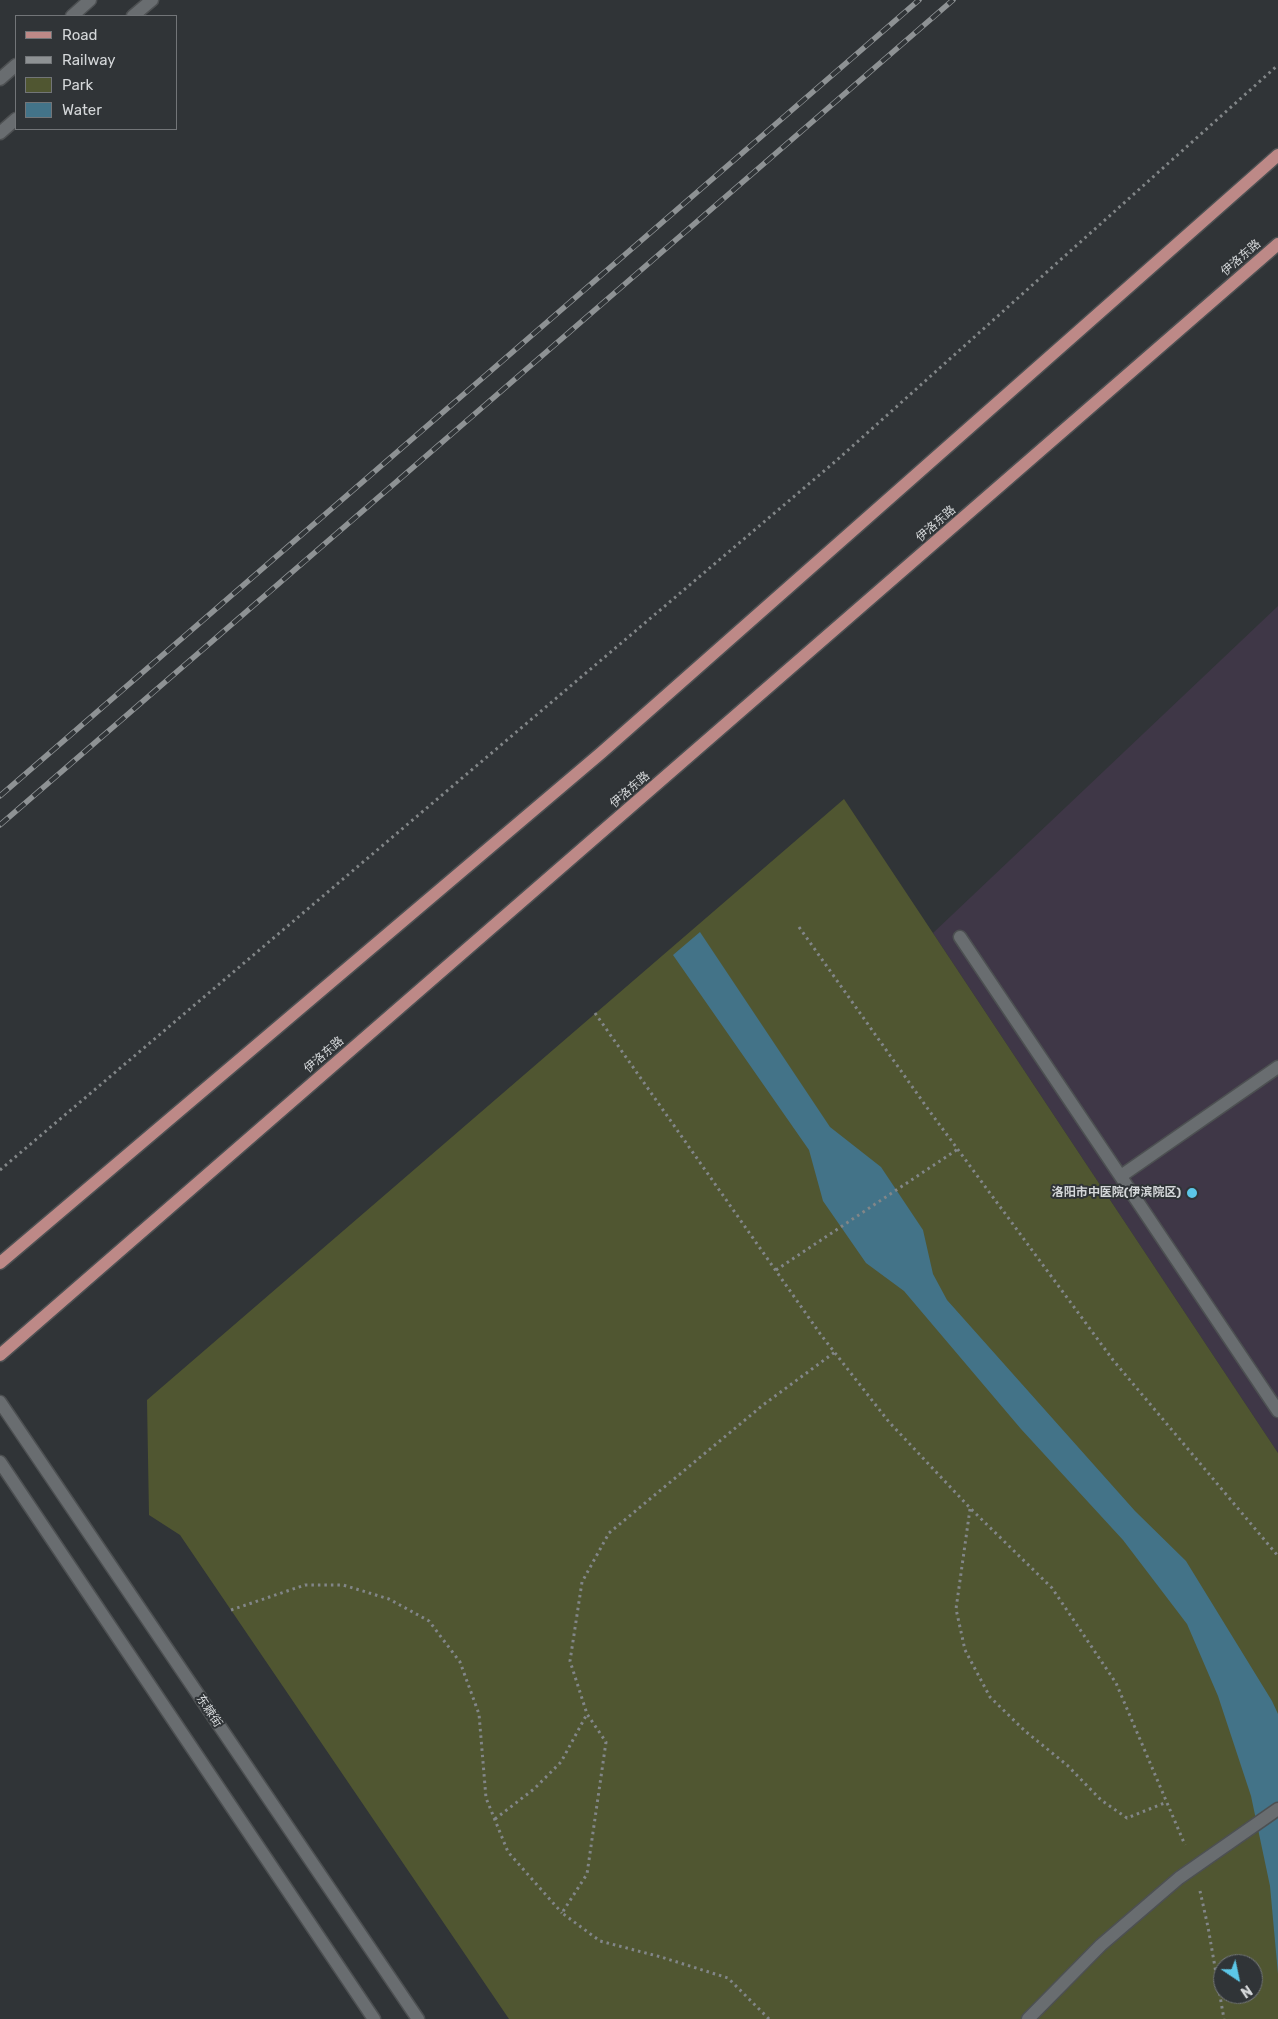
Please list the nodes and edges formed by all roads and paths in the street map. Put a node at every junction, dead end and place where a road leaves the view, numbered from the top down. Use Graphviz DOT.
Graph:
graph roads {
  1 [pos="90,0"];
  2 [pos="152,0"];
  3 [pos="73,15"];
  4 [pos="134,15"];
  5 [pos="1278,65"];
  6 [pos="15,66"];
  7 [pos="0,79"];
  8 [pos="15,120"];
  9 [pos="0,133"];
  10 [pos="1278,155"];
  11 [pos="1278,244"];
  12 [pos="799,927"];
  13 [pos="960,937"];
  14 [pos="596,1012"];
  15 [pos="1278,1067"];
  16 [pos="958,1149"];
  17 [pos="0,1170"];
  18 [pos="1121,1176"];
  19 [pos="0,1263"];
  20 [pos="776,1270"];
  21 [pos="834,1352"];
  22 [pos="0,1356"];
  23 [pos="0,1402"];
  24 [pos="1278,1411"];
  25 [pos="0,1462"];
  26 [pos="970,1509"];
  27 [pos="1278,1556"];
  28 [pos="231,1610"];
  29 [pos="588,1714"];
  30 [pos="1167,1802"];
  31 [pos="1278,1809"];
  32 [pos="495,1819"];
  33 [pos="1194,1868"];
  34 [pos="562,1913"];
  35 [pos="374,2019"];
  36 [pos="418,2019"];
  37 [pos="769,2019"];
  38 [pos="1028,2019"];
  39 [pos="1224,2019"];
  1 -- 3 [label="street"];
  2 -- 4 [label="street"];
  5 -- 17 [label="path"];
  6 -- 7 [label="street"];
  8 -- 9 [label="street"];
  10 -- 19 [label="main road"];
  11 -- 22 [label="main road, 伊洛东路"];
  12 -- 16 [label="path"];
  13 -- 18 [label="street"];
  14 -- 20 [label="path"];
  15 -- 18 [label="street"];
  16 -- 20 [label="path"];
  16 -- 27 [label="path"];
  18 -- 24 [label="street"];
  20 -- 21 [label="path"];
  21 -- 26 [label="path"];
  21 -- 29 [label="path"];
  23 -- 36 [label="street, 东棘街"];
  25 -- 35 [label="street"];
  26 -- 30 [label="path"];
  26 -- 30 [label="path"];
  28 -- 32 [label="path"];
  29 -- 32 [label="path"];
  29 -- 34 [label="path"];
  30 -- 33 [label="path"];
  31 -- 33 [label="street"];
  32 -- 34 [label="path"];
  33 -- 38 [label="street"];
  33 -- 39 [label="path"];
  34 -- 37 [label="path"];
}
